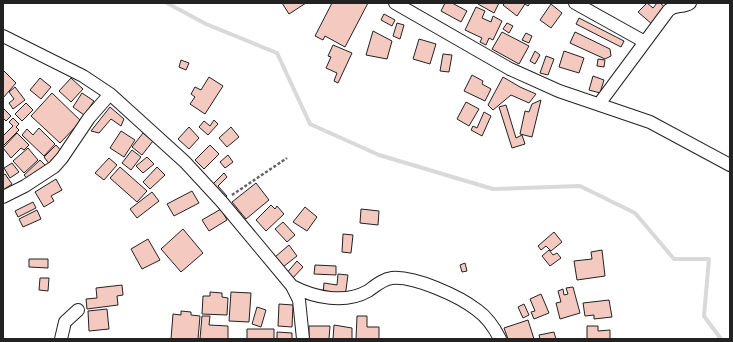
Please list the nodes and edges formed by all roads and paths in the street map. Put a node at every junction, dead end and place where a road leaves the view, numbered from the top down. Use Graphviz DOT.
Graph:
graph roads {
  1 [pos="395,3"];
  2 [pos="575,3"];
  3 [pos="690,3"];
  4 [pos="3,36"];
  5 [pos="645,42"];
  6 [pos="110,94"];
  7 [pos="599,104"];
  8 [pos="287,158"];
  9 [pos="730,165"];
  10 [pos="3,197"];
  11 [pos="222,202"];
  12 [pos="292,286"];
  13 [pos="78,310"];
  14 [pos="62,339"];
  15 [pos="303,339"];
  16 [pos="500,339"];
  1 -- 7 [label="street"];
  2 -- 5 [label="street"];
  3 -- 5 [label="street"];
  4 -- 6 [label="street"];
  5 -- 7 [label="street"];
  6 -- 10 [label="street"];
  6 -- 11 [label="street"];
  7 -- 9 [label="street"];
  8 -- 11 [label="path"];
  11 -- 12 [label="street"];
  12 -- 15 [label="street"];
  12 -- 16 [label="street"];
  13 -- 14 [label="street"];
}
